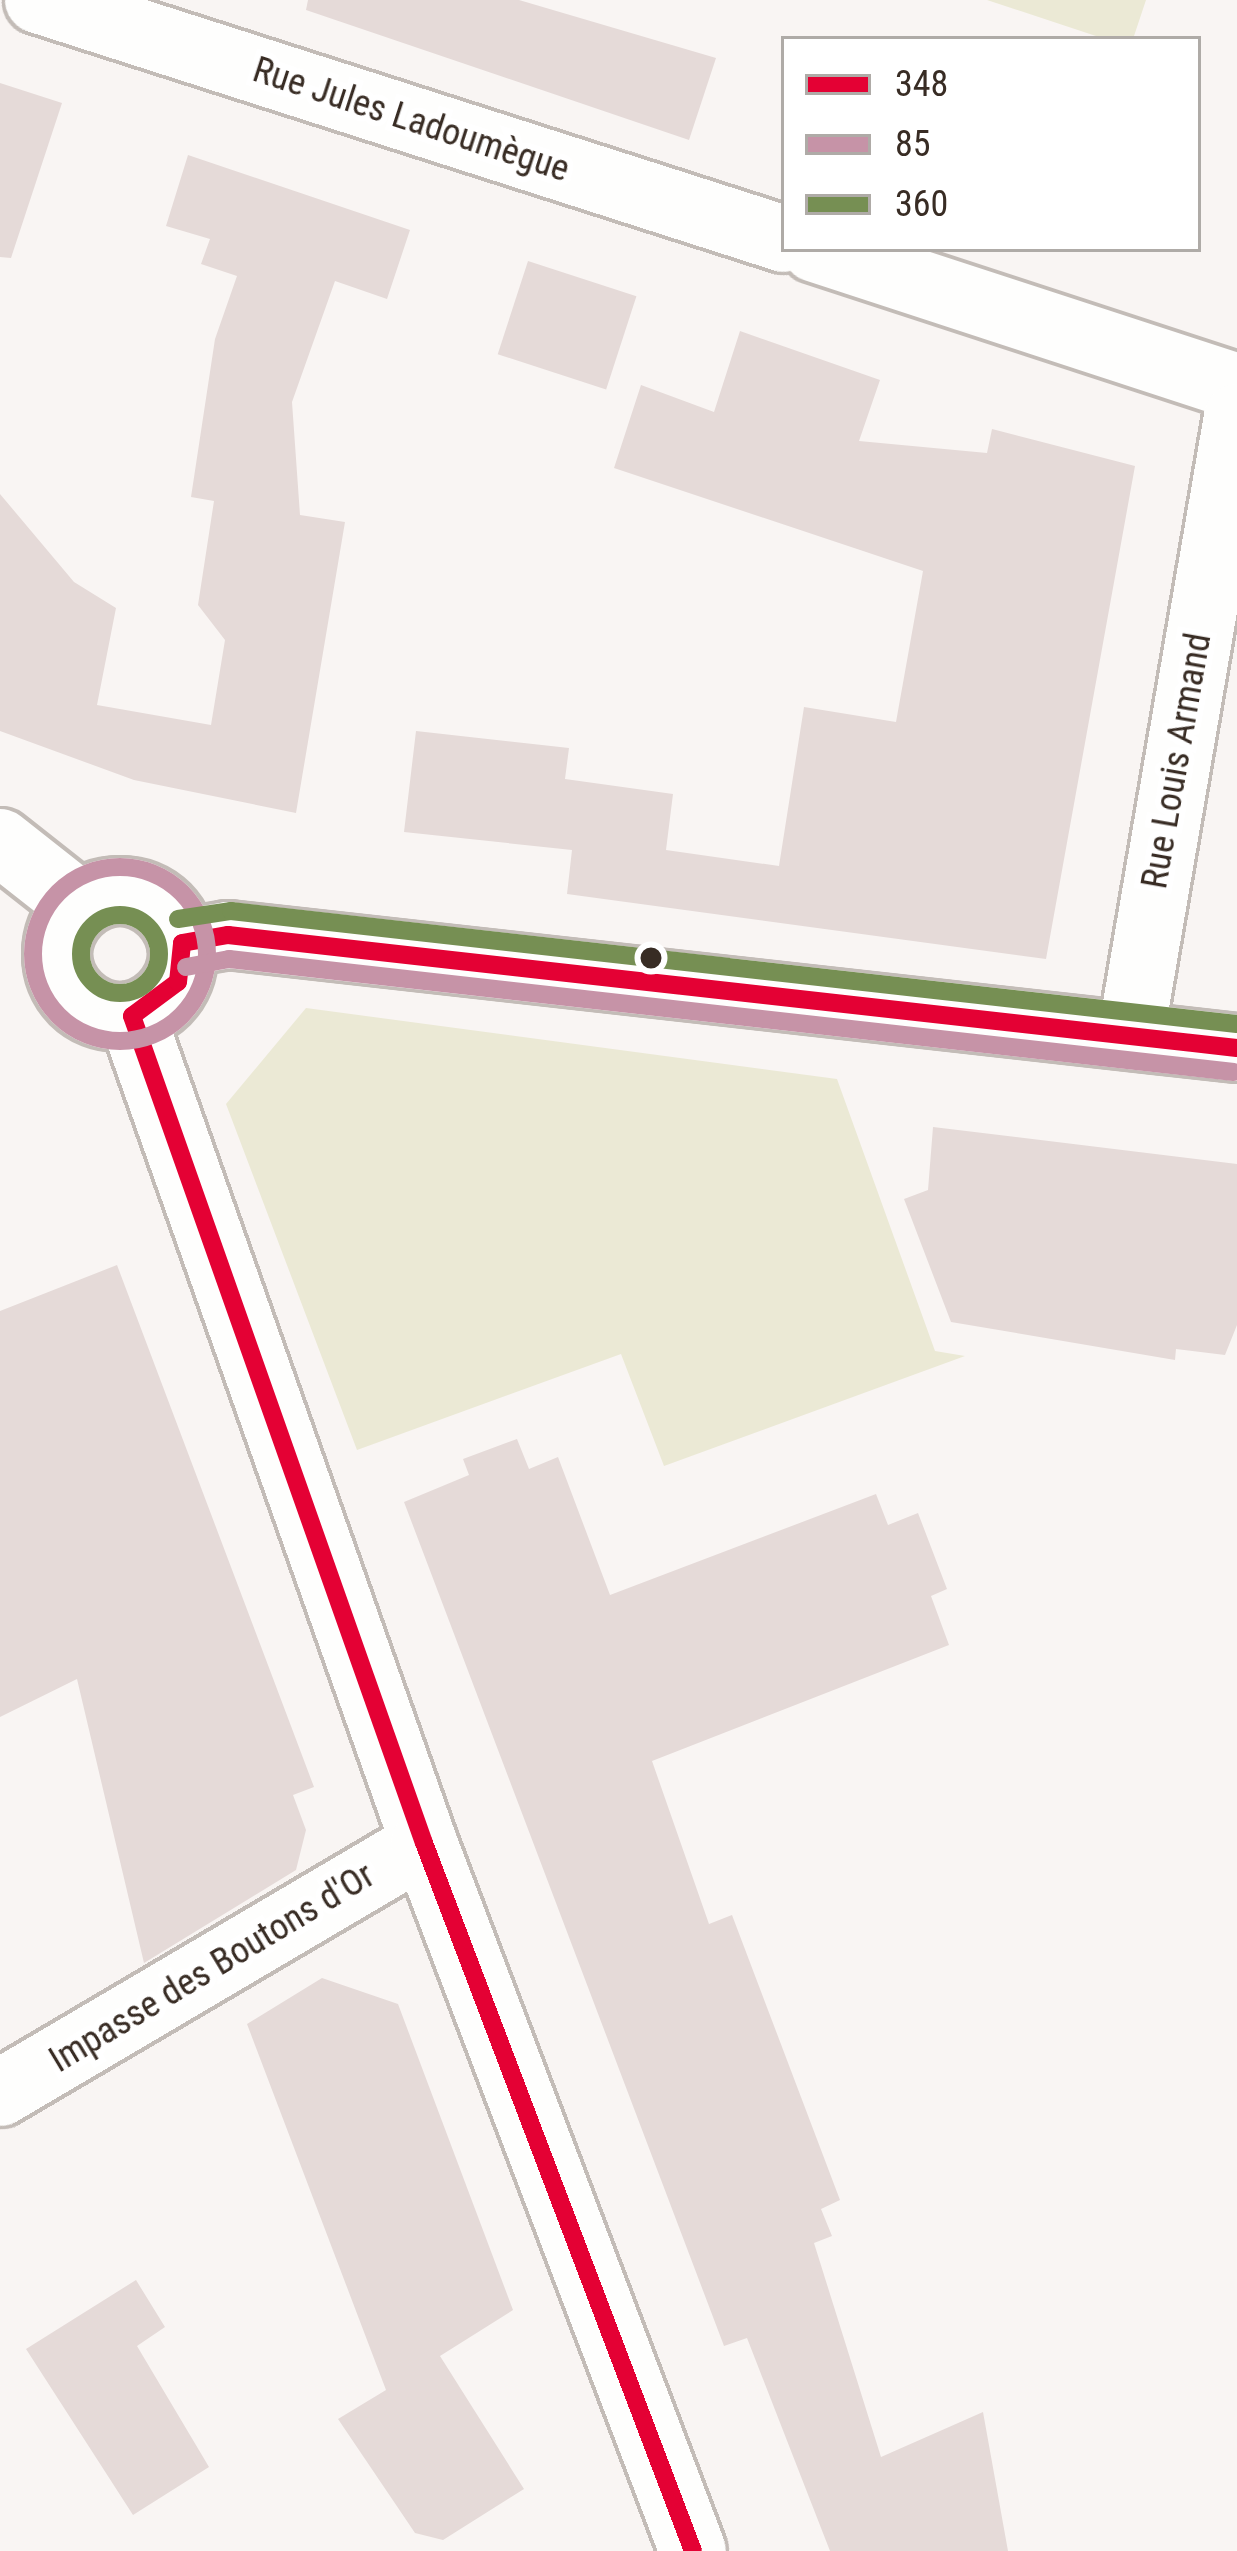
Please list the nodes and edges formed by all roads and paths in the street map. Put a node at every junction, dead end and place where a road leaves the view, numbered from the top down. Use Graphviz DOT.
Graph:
graph roads {
  1 [pos="38,0"];
  2 [pos="781,238"];
  3 [pos="824,252"];
  4 [pos="1237,386"];
  5 [pos="1237,417"];
  6 [pos="0,842"];
  7 [pos="80,905"];
  8 [pos="182,944"];
  9 [pos="132,1016"];
  10 [pos="1131,1034"];
  11 [pos="1237,1048"];
  12 [pos="424,1843"];
  13 [pos="0,2093"];
  14 [pos="693,2551"];
  1 -- 2 [label="street, Rue Jules Ladoumègue"];
  3 -- 4 [label="street"];
  5 -- 10 [label="street, Rue Louis Armand"];
  6 -- 7 [label="street"];
  7 -- 8 [label="street"];
  7 -- 9 [label="street"];
  8 -- 9 [label="street"];
  8 -- 10 [label="street"];
  9 -- 12 [label="street"];
  10 -- 11 [label="street"];
  12 -- 13 [label="street, Impasse des Boutons d'Or"];
  12 -- 14 [label="street"];
}
